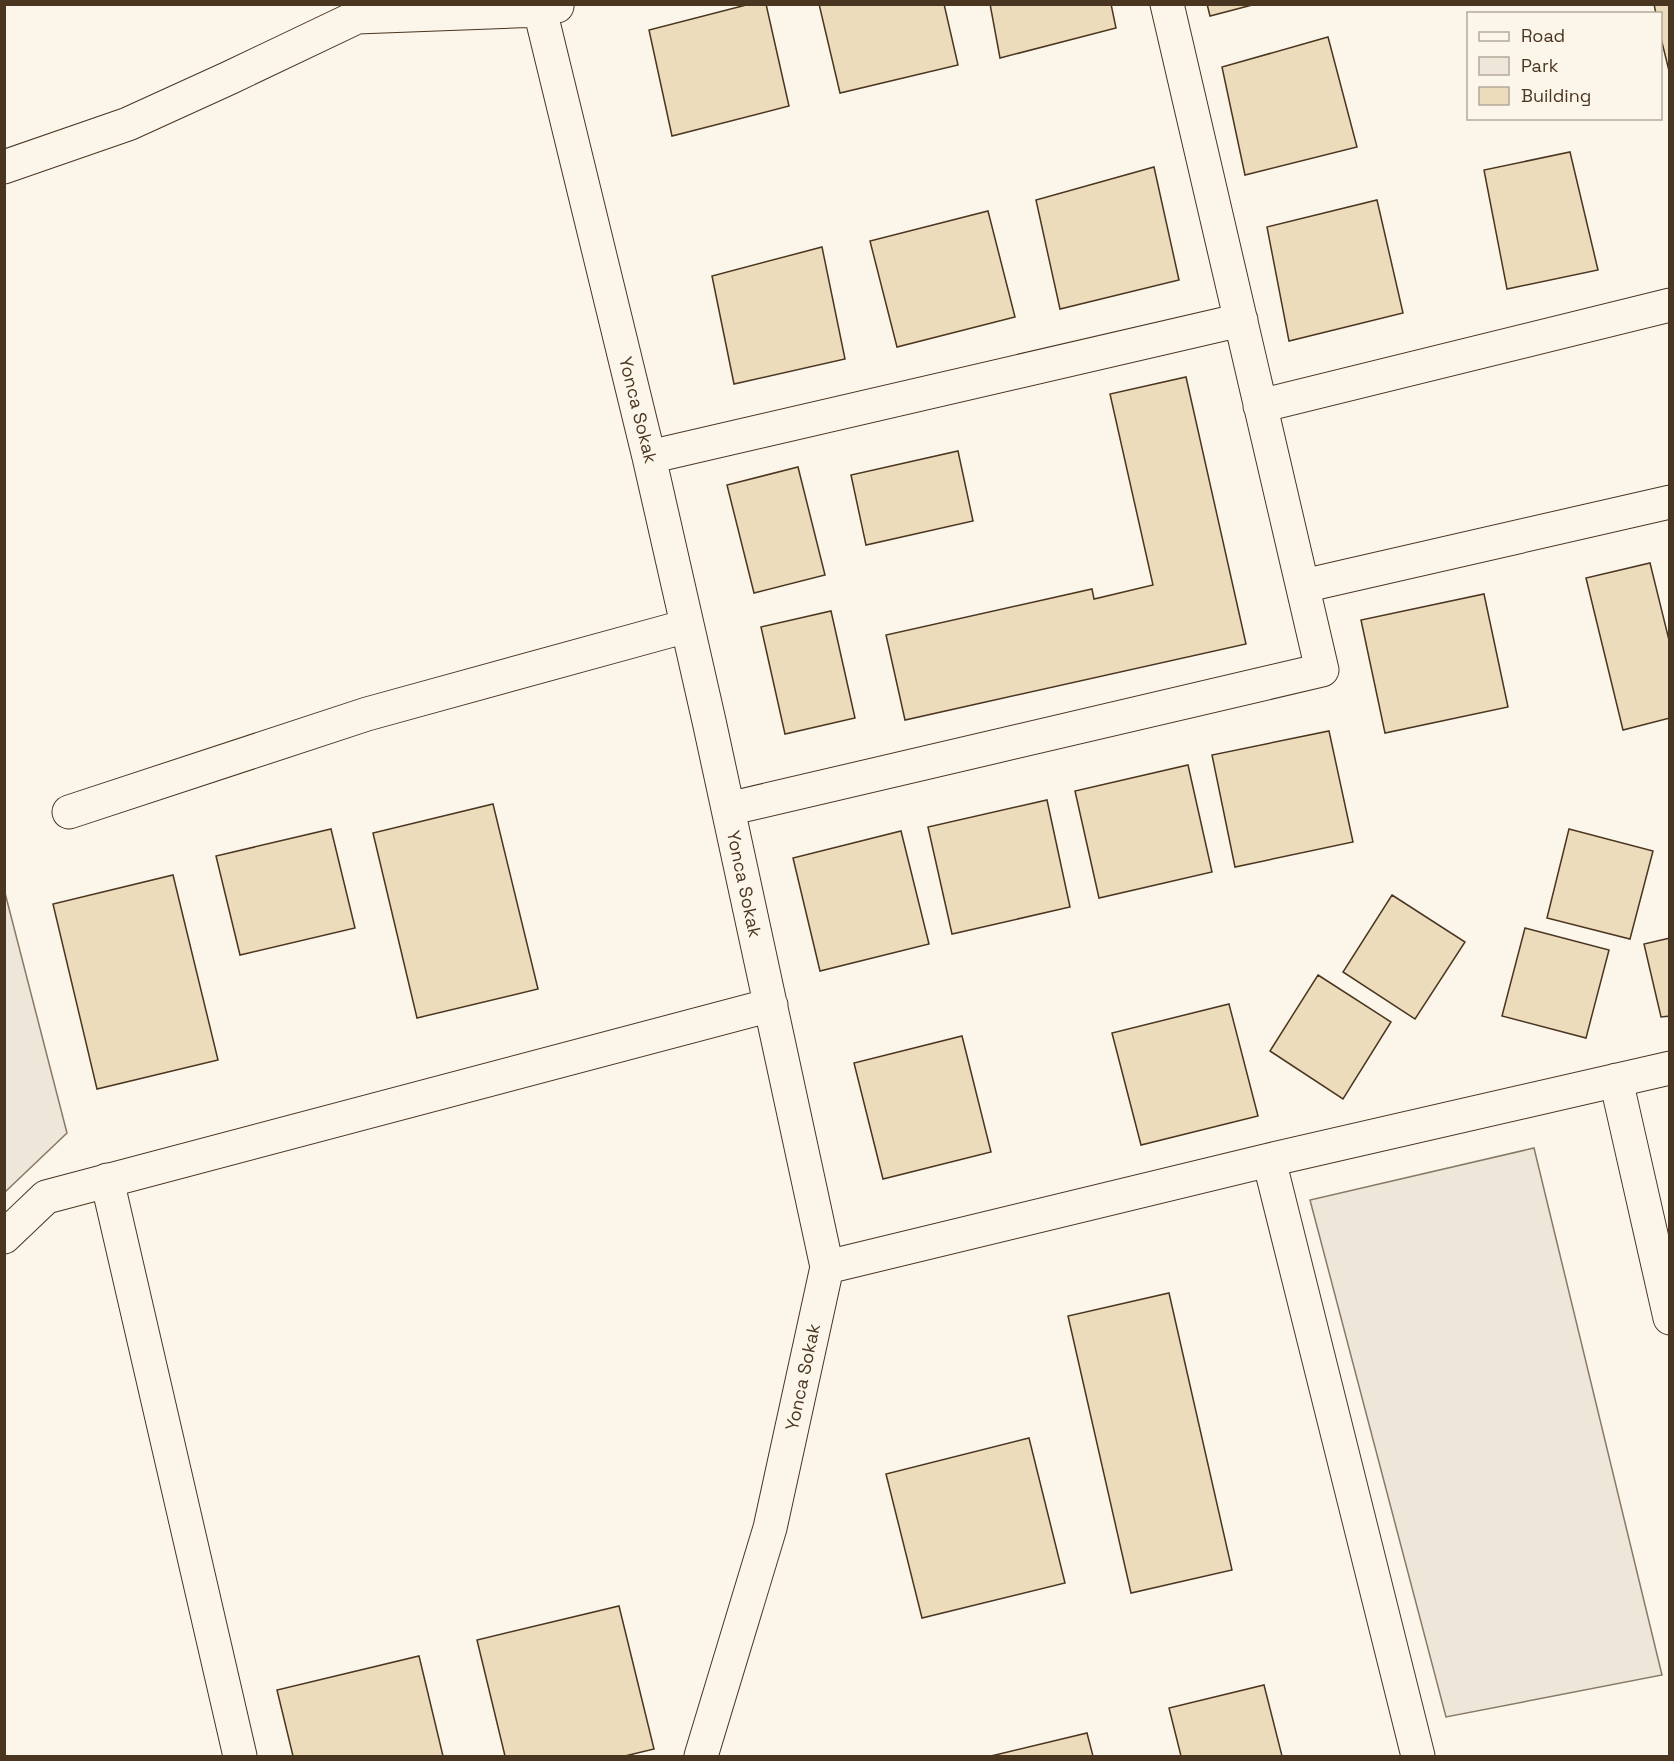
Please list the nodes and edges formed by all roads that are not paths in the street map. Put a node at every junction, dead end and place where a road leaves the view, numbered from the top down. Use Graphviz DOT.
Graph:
graph roads {
  1 [pos="1167,4"];
  2 [pos="546,6"];
  3 [pos="4,167"];
  4 [pos="1670,305"];
  5 [pos="1241,320"];
  6 [pos="1260,406"];
  7 [pos="649,457"];
  8 [pos="1670,502"];
  9 [pos="1303,586"];
  10 [pos="687,626"];
  11 [pos="728,809"];
  12 [pos="69,812"];
  13 [pos="771,1005"];
  14 [pos="1670,1068"];
  15 [pos="1616,1080"];
  16 [pos="1269,1160"];
  17 [pos="107,1180"];
  18 [pos="4,1237"];
  19 [pos="826,1267"];
  20 [pos="1670,1318"];
  21 [pos="240,1756"];
  22 [pos="701,1756"];
  23 [pos="1418,1756"];
  1 -- 5 [label="street"];
  2 -- 3 [label="street"];
  2 -- 7 [label="street, Yonca Sokak"];
  4 -- 6 [label="street"];
  5 -- 6 [label="street"];
  5 -- 7 [label="street"];
  6 -- 9 [label="street"];
  7 -- 10 [label="street, Yonca Sokak"];
  8 -- 9 [label="street"];
  9 -- 11 [label="street"];
  10 -- 11 [label="street, Yonca Sokak"];
  10 -- 12 [label="street"];
  11 -- 13 [label="street, Yonca Sokak"];
  13 -- 17 [label="street"];
  13 -- 19 [label="street, Yonca Sokak"];
  14 -- 15 [label="street"];
  15 -- 16 [label="street"];
  15 -- 20 [label="street"];
  16 -- 19 [label="street"];
  16 -- 23 [label="street"];
  17 -- 18 [label="street"];
  17 -- 21 [label="street"];
  19 -- 22 [label="street, Yonca Sokak"];
}
